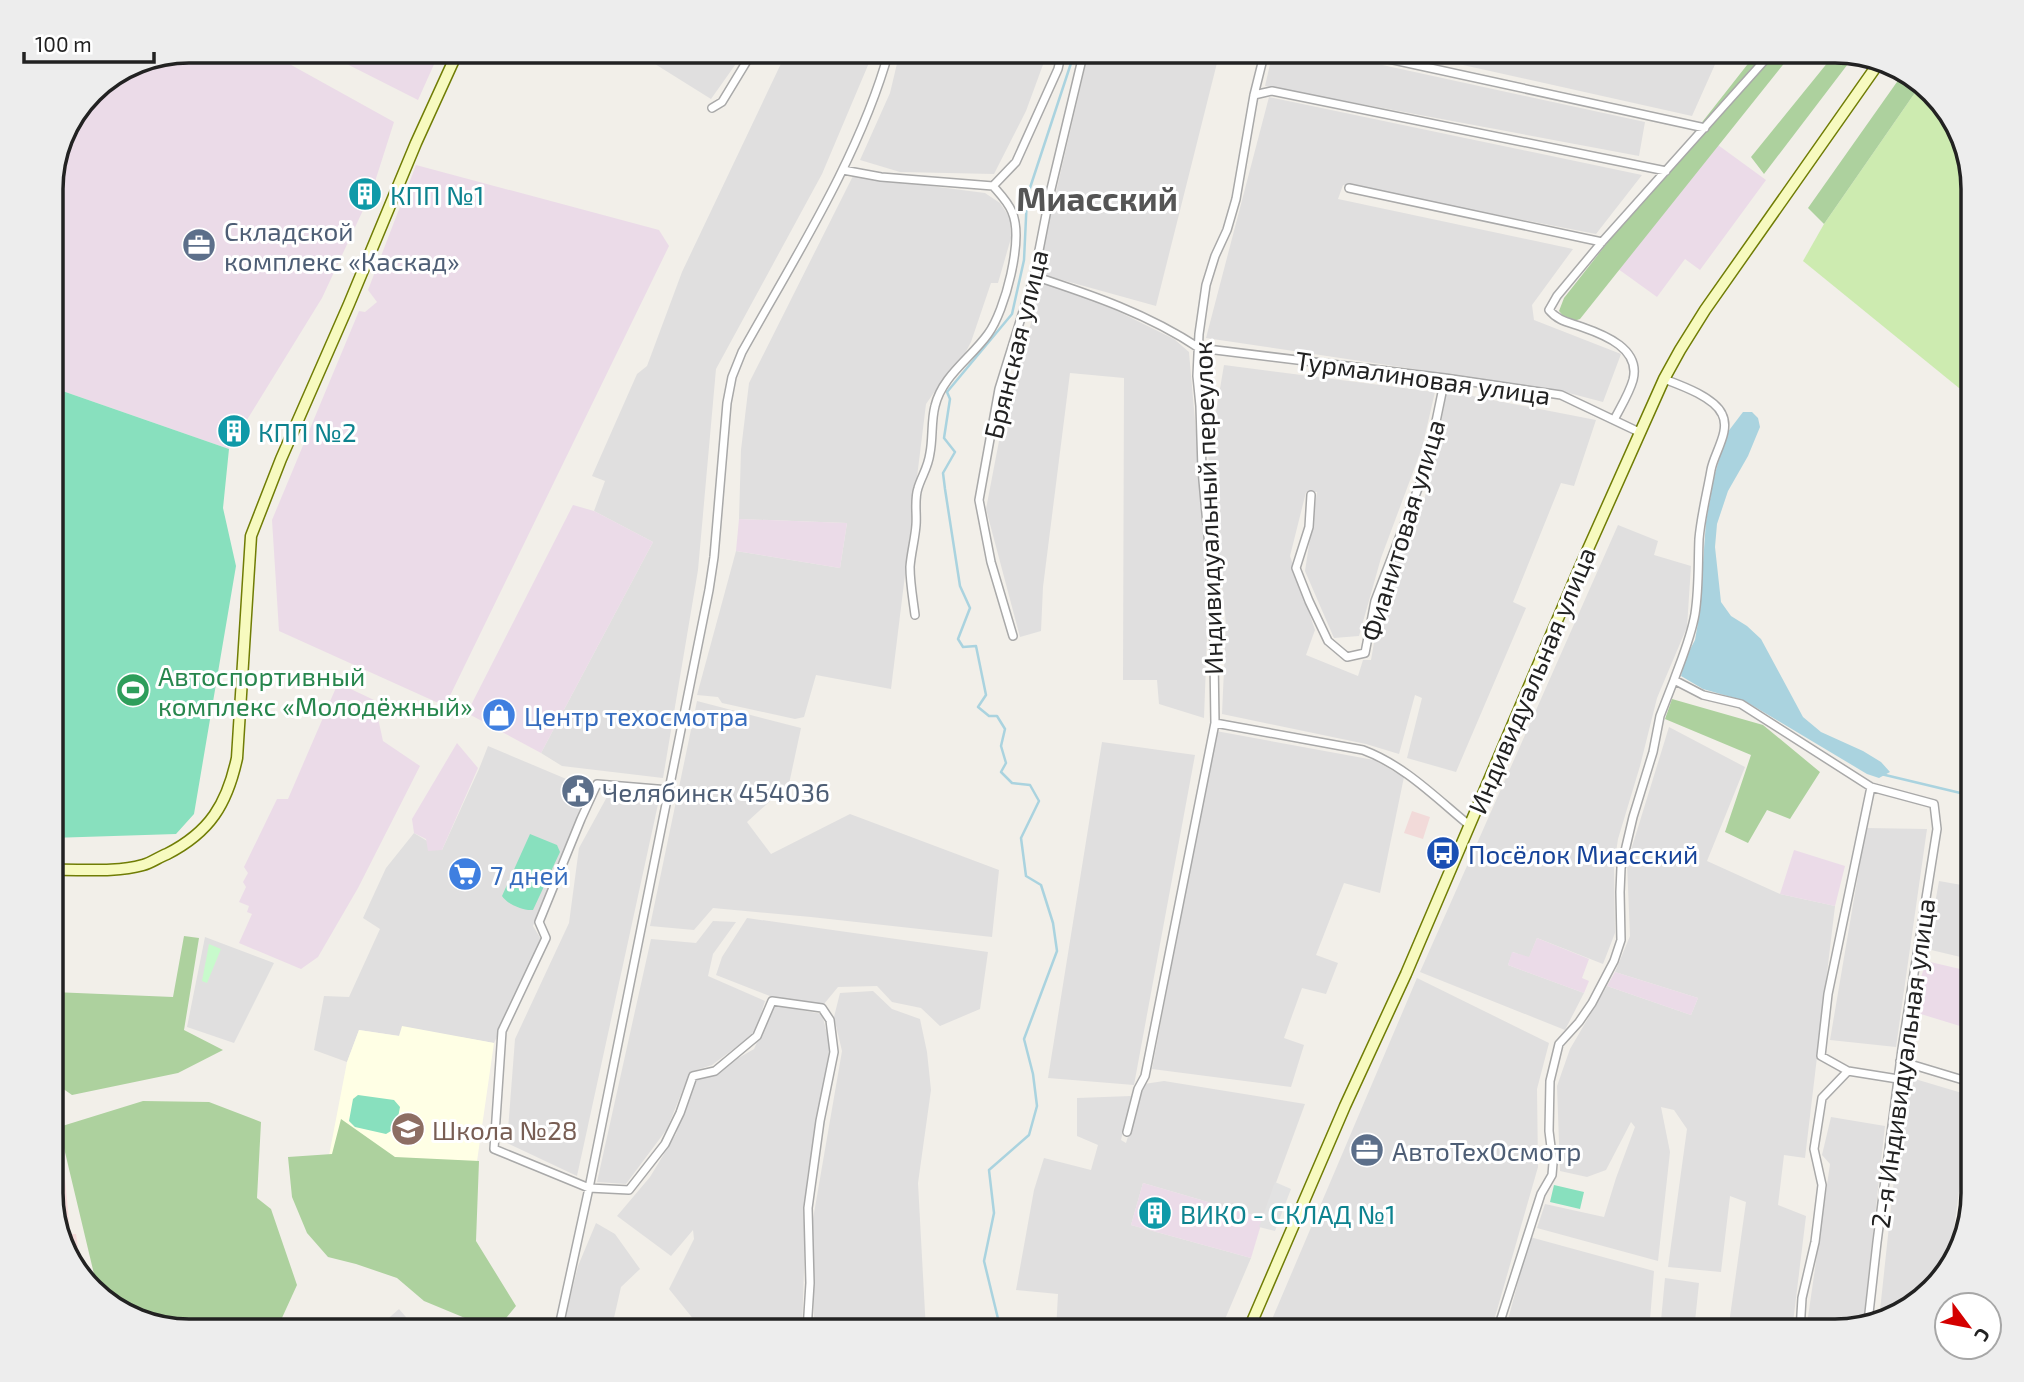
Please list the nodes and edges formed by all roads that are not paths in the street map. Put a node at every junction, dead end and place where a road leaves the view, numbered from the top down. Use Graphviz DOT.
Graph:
graph roads {
  1 [pos="453,63"];
  2 [pos="746,63"];
  3 [pos="885,63"];
  4 [pos="1059,63"];
  5 [pos="1081,63"];
  6 [pos="1262,63"];
  7 [pos="1407,63"];
  8 [pos="1763,63"];
  9 [pos="1874,69"];
  10 [pos="1254,95"];
  11 [pos="712,108"];
  12 [pos="1706,128"];
  13 [pos="843,170"];
  14 [pos="1667,171"];
  15 [pos="993,186"];
  16 [pos="1349,188"];
  17 [pos="1602,242"];
  18 [pos="1034,276"];
  19 [pos="1199,348"];
  20 [pos="1445,378"];
  21 [pos="1664,379"];
  22 [pos="1614,420"];
  23 [pos="1639,432"];
  24 [pos="1311,495"];
  25 [pos="915,615"];
  26 [pos="1013,636"];
  27 [pos="1674,680"];
  28 [pos="1214,723"];
  29 [pos="1871,787"];
  30 [pos="669,790"];
  31 [pos="1469,825"];
  32 [pos="63,870"];
  33 [pos="1900,1061"];
  34 [pos="1848,1071"];
  35 [pos="1898,1079"];
  36 [pos="1961,1079"];
  37 [pos="1127,1132"];
  38 [pos="589,1188"];
  39 [pos="1869,1315"];
  40 [pos="561,1319"];
  41 [pos="808,1319"];
  42 [pos="1253,1319"];
  43 [pos="1501,1319"];
  44 [pos="1801,1319"];
  1 -- 32 [label="main road"];
  2 -- 11 [label="street"];
  3 -- 13 [label="street"];
  4 -- 15 [label="street"];
  5 -- 18 [label="street, Брянская улица"];
  6 -- 10 [label="street, Индивидуальный переулок"];
  7 -- 12 [label="street"];
  8 -- 12 [label="street"];
  9 -- 21 [label="main road, Индивидуальная улица"];
  10 -- 14 [label="street"];
  10 -- 19 [label="street, Индивидуальный переулок"];
  12 -- 14 [label="street"];
  13 -- 15 [label="street"];
  13 -- 30 [label="street"];
  14 -- 17 [label="street"];
  15 -- 25 [label="street, Брянская улица"];
  16 -- 17 [label="street"];
  17 -- 22 [label="street"];
  18 -- 19 [label="street"];
  18 -- 26 [label="street, Брянская улица"];
  19 -- 20 [label="street, Турмалиновая улица"];
  19 -- 28 [label="street, Индивидуальный переулок"];
  20 -- 22 [label="street, Турмалиновая улица"];
  20 -- 24 [label="street, Фианитовая улица"];
  21 -- 23 [label="main road, Индивидуальная улица"];
  21 -- 27 [label="street"];
  22 -- 23 [label="street, Турмалиновая улица"];
  23 -- 31 [label="main road, Индивидуальная улица"];
  27 -- 29 [label="street"];
  27 -- 43 [label="street"];
  28 -- 31 [label="street"];
  28 -- 37 [label="street, Индивидуальный переулок"];
  29 -- 33 [label="street, 2-я Индивидуальная улица"];
  29 -- 34 [label="street"];
  30 -- 38 [label="street"];
  30 -- 38 [label="street"];
  31 -- 42 [label="main road, Индивидуальная улица"];
  33 -- 35 [label="street, 2-я Индивидуальная улица"];
  33 -- 36 [label="street"];
  34 -- 35 [label="street"];
  34 -- 44 [label="street"];
  35 -- 39 [label="street, 2-я Индивидуальная улица"];
  38 -- 40 [label="street"];
  38 -- 41 [label="street"];
}
